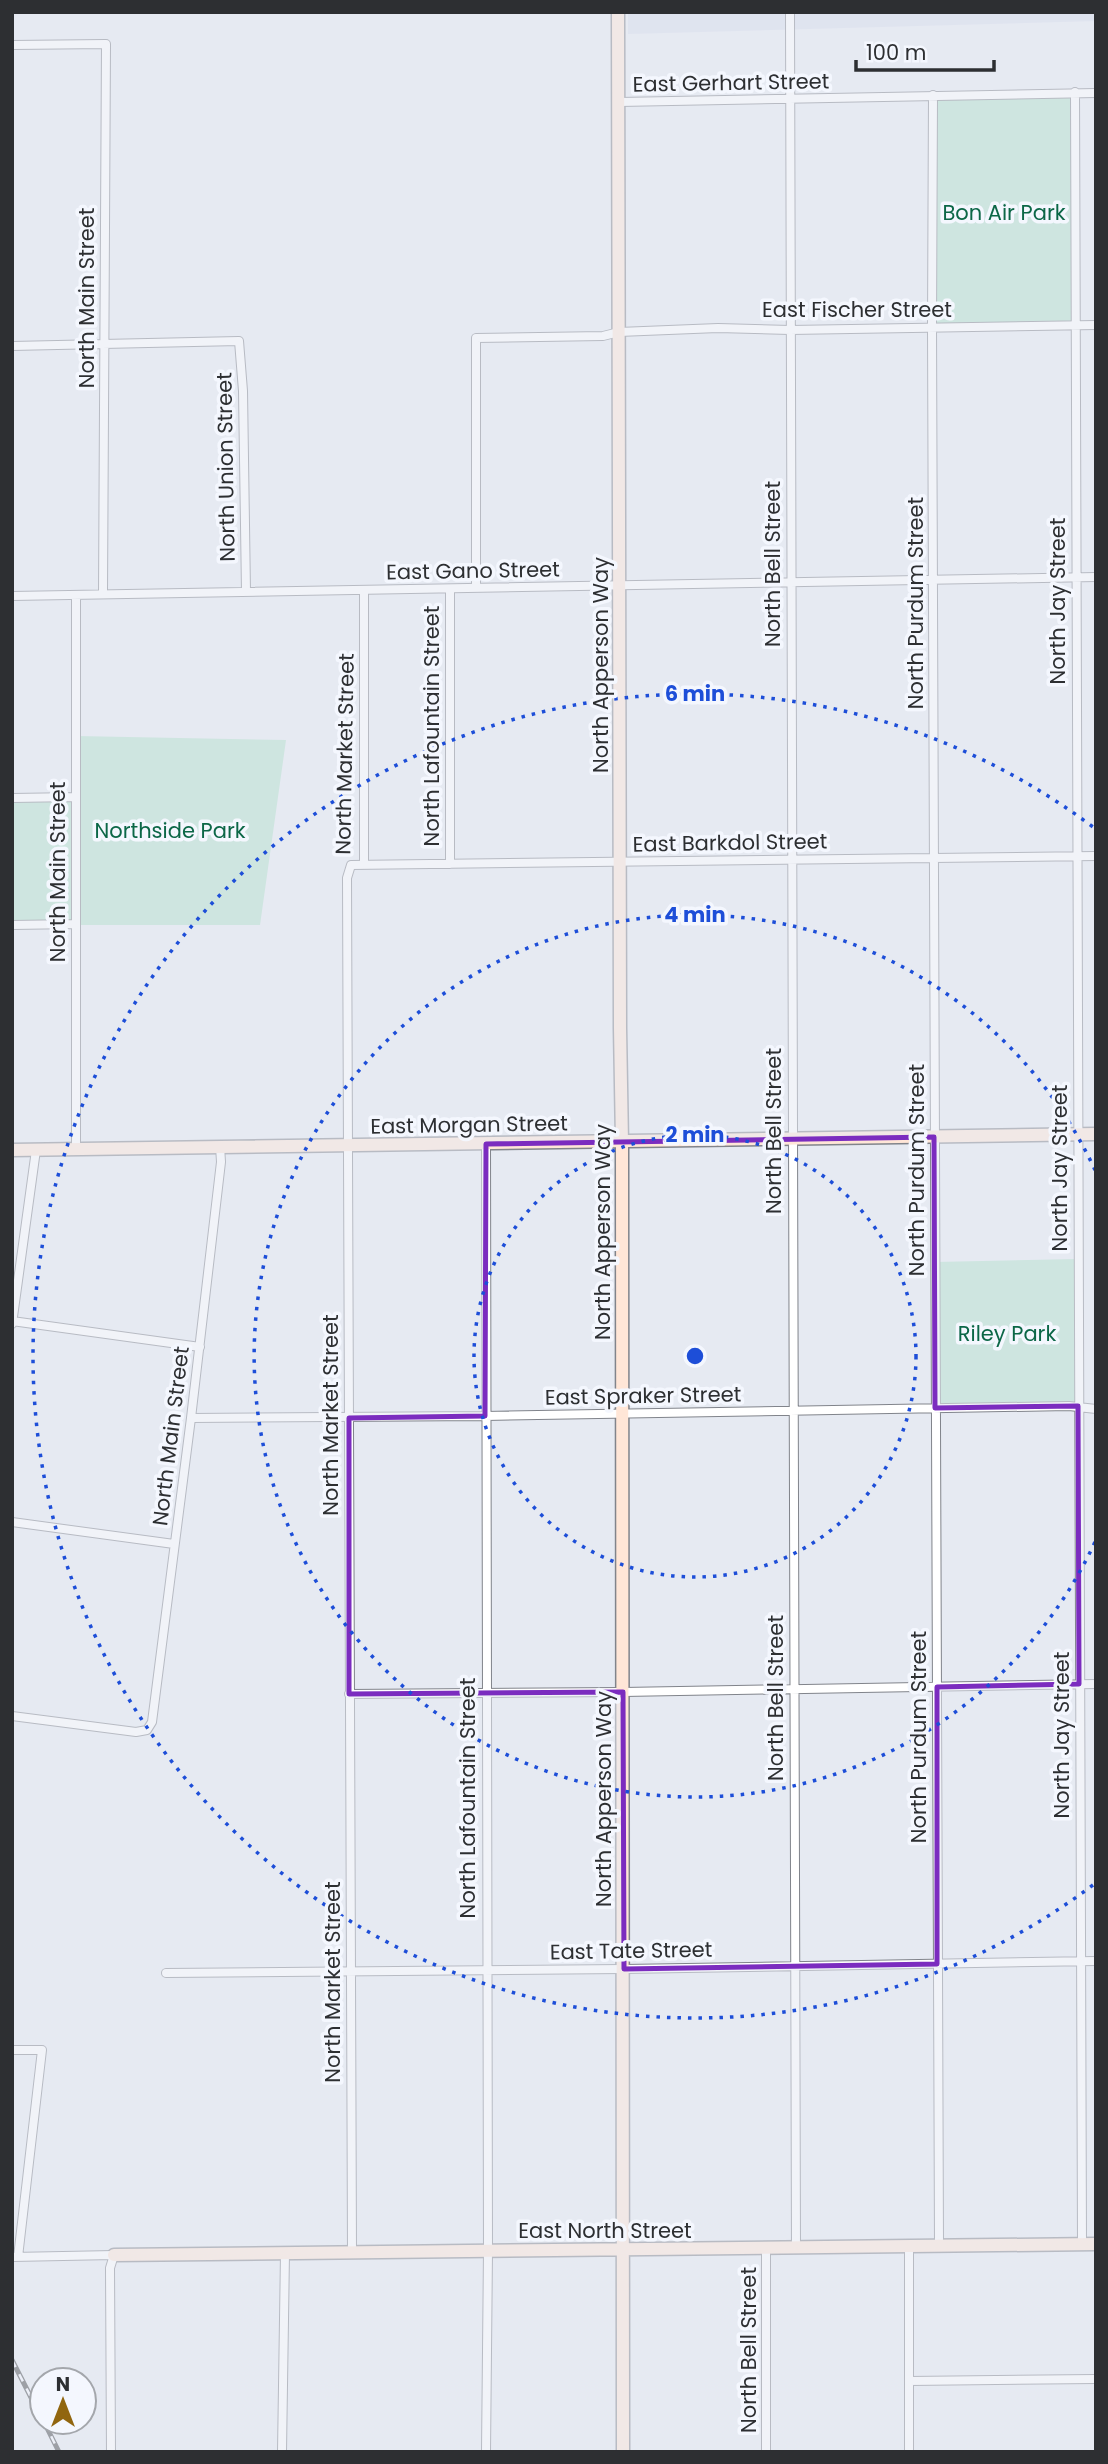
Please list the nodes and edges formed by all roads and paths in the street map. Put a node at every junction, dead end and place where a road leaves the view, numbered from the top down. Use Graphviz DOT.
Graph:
graph roads {
  1 [pos="618,12"];
  2 [pos="790,13"];
  3 [pos="12,46"];
  4 [pos="1075,92"];
  5 [pos="1096,93"];
  6 [pos="933,95"];
  7 [pos="789,100"];
  8 [pos="619,102"];
  9 [pos="1076,326"];
  10 [pos="1096,326"];
  11 [pos="932,327"];
  12 [pos="790,330"];
  13 [pos="619,332"];
  14 [pos="104,344"];
  15 [pos="12,346"];
  16 [pos="1096,577"];
  17 [pos="1076,578"];
  18 [pos="933,580"];
  19 [pos="791,582"];
  20 [pos="620,585"];
  21 [pos="476,588"];
  22 [pos="450,589"];
  23 [pos="364,590"];
  24 [pos="246,592"];
  25 [pos="103,594"];
  26 [pos="76,595"];
  27 [pos="12,596"];
  28 [pos="76,797"];
  29 [pos="12,798"];
  30 [pos="1077,856"];
  31 [pos="1096,856"];
  32 [pos="934,858"];
  33 [pos="791,860"];
  34 [pos="620,862"];
  35 [pos="364,864"];
  36 [pos="450,864"];
  37 [pos="76,924"];
  38 [pos="12,925"];
  39 [pos="1096,1134"];
  40 [pos="1077,1135"];
  41 [pos="934,1137"];
  42 [pos="792,1139"];
  43 [pos="622,1142"];
  44 [pos="486,1144"];
  45 [pos="220,1146"];
  46 [pos="348,1146"];
  47 [pos="76,1149"];
  48 [pos="12,1150"];
  49 [pos="36,1150"];
  50 [pos="12,1322"];
  51 [pos="200,1347"];
  52 [pos="1078,1406"];
  53 [pos="935,1408"];
  54 [pos="1096,1409"];
  55 [pos="793,1410"];
  56 [pos="622,1413"];
  57 [pos="485,1416"];
  58 [pos="191,1418"];
  59 [pos="349,1418"];
  60 [pos="12,1522"];
  61 [pos="174,1544"];
  62 [pos="1079,1684"];
  63 [pos="1096,1684"];
  64 [pos="937,1687"];
  65 [pos="794,1689"];
  66 [pos="623,1692"];
  67 [pos="485,1693"];
  68 [pos="349,1694"];
  69 [pos="12,1716"];
  70 [pos="1096,1961"];
  71 [pos="1080,1962"];
  72 [pos="937,1964"];
  73 [pos="795,1966"];
  74 [pos="624,1969"];
  75 [pos="486,1970"];
  76 [pos="351,1972"];
  77 [pos="166,1973"];
  78 [pos="12,2050"];
  79 [pos="1082,2244"];
  80 [pos="1096,2244"];
  81 [pos="909,2246"];
  82 [pos="939,2246"];
  83 [pos="766,2249"];
  84 [pos="796,2249"];
  85 [pos="624,2250"];
  86 [pos="488,2251"];
  87 [pos="352,2252"];
  88 [pos="285,2253"];
  89 [pos="114,2255"];
  90 [pos="15,2257"];
  91 [pos="1096,2379"];
  92 [pos="909,2381"];
  93 [pos="111,2452"];
  94 [pos="282,2452"];
  95 [pos="486,2452"];
  96 [pos="623,2452"];
  97 [pos="766,2452"];
  98 [pos="909,2452"];
  1 -- 8 [label="main road, North Apperson Way"];
  2 -- 7 [label="street, North Bell Street"];
  3 -- 14 [label="street, North Main Street"];
  4 -- 5 [label="street, East Gerhart Street"];
  4 -- 6 [label="street, East Gerhart Street"];
  4 -- 9 [label="street, North Jay Street"];
  6 -- 7 [label="street, East Gerhart Street"];
  6 -- 11 [label="street, North Purdum Street"];
  7 -- 8 [label="street, East Gerhart Street"];
  7 -- 12 [label="street, North Bell Street"];
  8 -- 13 [label="main road, North Apperson Way"];
  9 -- 10 [label="street, East Fischer Street"];
  9 -- 11 [label="street, East Fischer Street"];
  9 -- 17 [label="street, North Jay Street"];
  11 -- 12 [label="street, East Fischer Street"];
  11 -- 18 [label="street, North Purdum Street"];
  12 -- 13 [label="street, East Fischer Street"];
  12 -- 19 [label="street, North Bell Street"];
  13 -- 20 [label="main road, North Apperson Way"];
  13 -- 21 [label="street, East Fischer Street"];
  14 -- 15 [label="street"];
  14 -- 24 [label="street, North Union Street"];
  14 -- 25 [label="street, North Main Street"];
  16 -- 17 [label="street, East Gano Street"];
  17 -- 18 [label="street, East Gano Street"];
  17 -- 30 [label="street, North Jay Street"];
  18 -- 19 [label="street, East Gano Street"];
  18 -- 32 [label="street, North Purdum Street"];
  19 -- 20 [label="street, East Gano Street"];
  19 -- 33 [label="street, North Bell Street"];
  20 -- 21 [label="street, East Gano Street"];
  20 -- 34 [label="main road, North Apperson Way"];
  21 -- 22 [label="street, East Gano Street"];
  22 -- 23 [label="street, East Gano Street"];
  22 -- 36 [label="street, North Lafountain Street"];
  23 -- 24 [label="street, East Gano Street"];
  23 -- 35 [label="street, North Market Street"];
  24 -- 25 [label="street, East Gano Street"];
  25 -- 26 [label="street, East Gano Street"];
  26 -- 27 [label="street, East Gano Street"];
  26 -- 28 [label="street, North Main Street"];
  28 -- 29 [label="street"];
  28 -- 37 [label="street, North Main Street"];
  30 -- 31 [label="street, East Barkdol Street"];
  30 -- 32 [label="street, East Barkdol Street"];
  30 -- 40 [label="street, North Jay Street"];
  32 -- 33 [label="street, East Barkdol Street"];
  32 -- 41 [label="street, North Purdum Street"];
  33 -- 34 [label="street, East Barkdol Street"];
  33 -- 42 [label="street, North Bell Street"];
  34 -- 36 [label="street, East Barkdol Street"];
  34 -- 43 [label="main road, North Apperson Way"];
  35 -- 36 [label="street, East Barkdol Street"];
  35 -- 46 [label="street, North Market Street"];
  37 -- 38 [label="street"];
  37 -- 47 [label="street, North Main Street"];
  39 -- 40 [label="main road, East Morgan Street"];
  40 -- 41 [label="main road, East Morgan Street"];
  40 -- 52 [label="street, North Jay Street"];
  41 -- 42 [label="main road, East Morgan Street"];
  41 -- 53 [label="street, North Purdum Street"];
  42 -- 43 [label="main road, East Morgan Street"];
  42 -- 55 [label="street, North Bell Street"];
  43 -- 44 [label="main road, East Morgan Street"];
  43 -- 56 [label="main road, North Apperson Way"];
  44 -- 46 [label="main road, East Morgan Street"];
  44 -- 57 [label="street, North Lafountain Street"];
  45 -- 46 [label="main road, East Morgan Street"];
  45 -- 47 [label="main road, East Morgan Street"];
  45 -- 51 [label="street, North Main Street"];
  46 -- 59 [label="street, North Market Street"];
  47 -- 49 [label="main road, East Morgan Street"];
  48 -- 49 [label="main road, East Morgan Street"];
  49 -- 50 [label="street"];
  50 -- 51 [label="street"];
  51 -- 58 [label="street, North Main Street"];
  52 -- 53 [label="street, East Spraker Street"];
  52 -- 54 [label="street, East Spraker Street"];
  52 -- 62 [label="street, North Jay Street"];
  53 -- 55 [label="street, East Spraker Street"];
  53 -- 64 [label="street, North Purdum Street"];
  55 -- 56 [label="street, East Spraker Street"];
  55 -- 65 [label="street, North Bell Street"];
  56 -- 57 [label="street, East Spraker Street"];
  56 -- 66 [label="main road, North Apperson Way"];
  57 -- 59 [label="street, East Spraker Street"];
  57 -- 67 [label="street, North Lafountain Street"];
  58 -- 59 [label="street, East Spraker Street"];
  58 -- 61 [label="street, North Main Street"];
  59 -- 68 [label="street, North Market Street"];
  60 -- 61 [label="street"];
  61 -- 69 [label="street, North Main Street"];
  62 -- 63 [label="street"];
  62 -- 64 [label="street"];
  62 -- 71 [label="street, North Jay Street"];
  64 -- 65 [label="street"];
  64 -- 72 [label="street, North Purdum Street"];
  65 -- 66 [label="street"];
  65 -- 73 [label="street, North Bell Street"];
  66 -- 67 [label="street"];
  66 -- 74 [label="main road, North Apperson Way"];
  67 -- 68 [label="street"];
  67 -- 75 [label="street, North Lafountain Street"];
  68 -- 76 [label="street, North Market Street"];
  70 -- 71 [label="street, East Tate Street"];
  71 -- 72 [label="street, East Tate Street"];
  71 -- 79 [label="street, North Jay Street"];
  72 -- 73 [label="street, East Tate Street"];
  72 -- 82 [label="street, North Purdum Street"];
  73 -- 74 [label="street, East Tate Street"];
  73 -- 84 [label="street, North Bell Street"];
  74 -- 75 [label="street, East Tate Street"];
  74 -- 85 [label="main road, North Apperson Way"];
  75 -- 76 [label="street, East Tate Street"];
  75 -- 86 [label="street, North Lafountain Street"];
  76 -- 77 [label="street, East Tate Street"];
  76 -- 87 [label="street, North Market Street"];
  78 -- 90 [label="street"];
  79 -- 80 [label="main road, East North Street"];
  79 -- 82 [label="main road, East North Street"];
  81 -- 82 [label="main road, East North Street"];
  81 -- 84 [label="main road, East North Street"];
  81 -- 92 [label="street"];
  83 -- 84 [label="main road, East North Street"];
  83 -- 85 [label="main road, East North Street"];
  83 -- 97 [label="street, North Bell Street"];
  85 -- 86 [label="main road, East North Street"];
  85 -- 96 [label="main road, North Apperson Way"];
  86 -- 87 [label="main road, East North Street"];
  86 -- 95 [label="street, North Lafountain Street"];
  87 -- 88 [label="main road, East North Street"];
  88 -- 89 [label="main road, East North Street"];
  88 -- 94 [label="street"];
  89 -- 90 [label="street"];
  89 -- 93 [label="street"];
  91 -- 92 [label="street"];
  92 -- 98 [label="street"];
}
